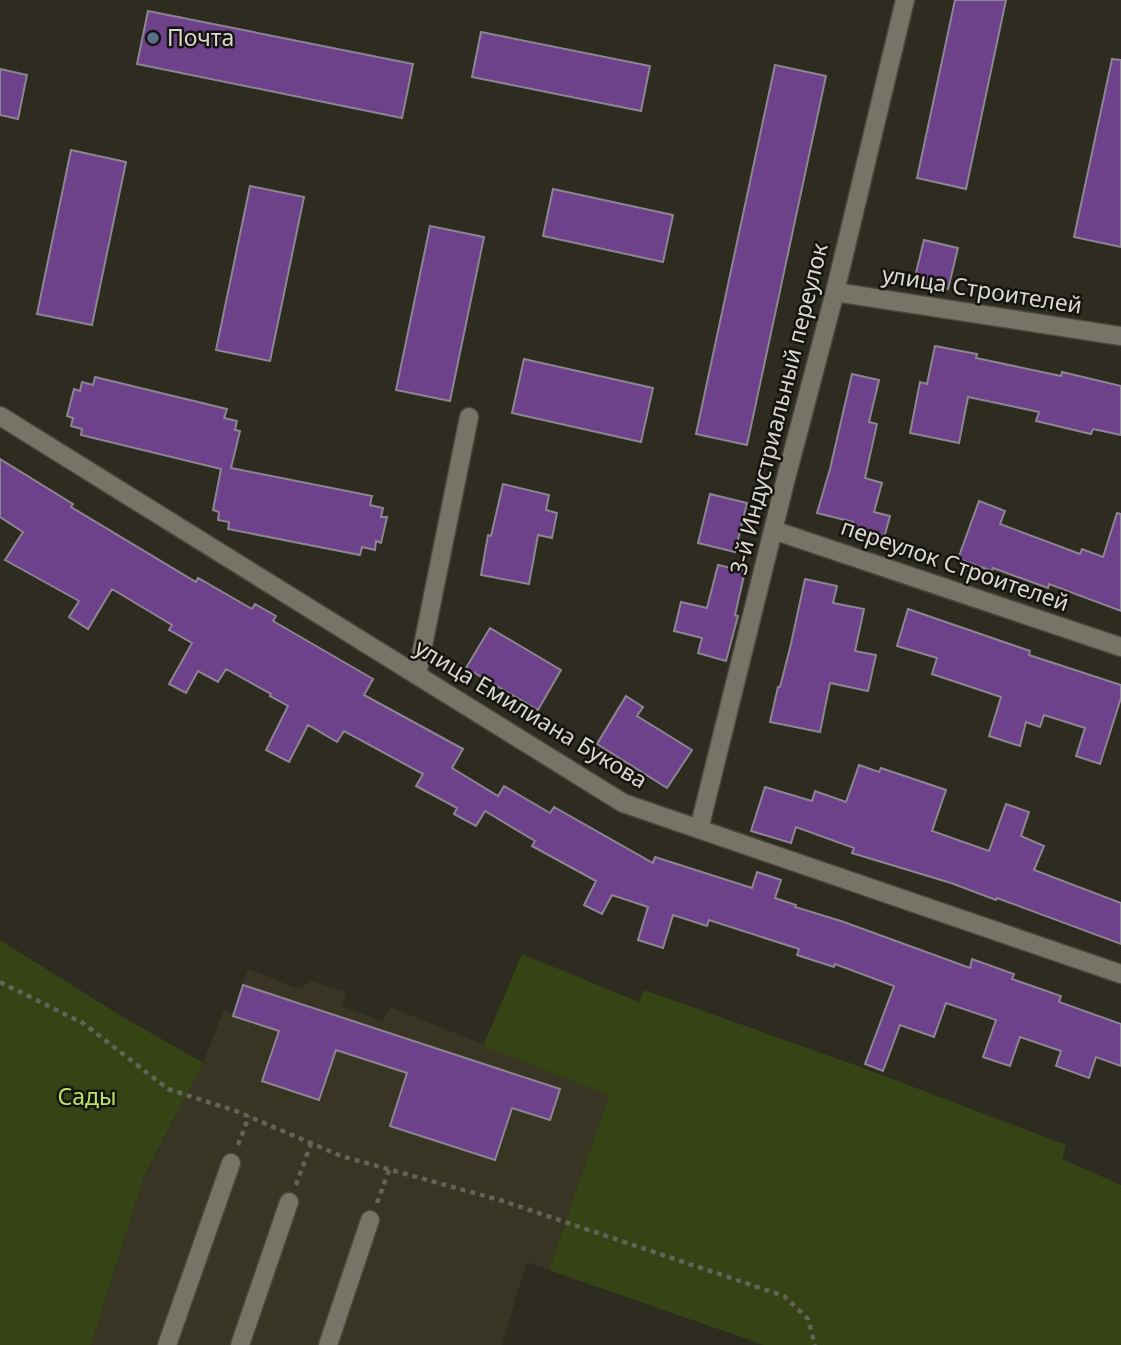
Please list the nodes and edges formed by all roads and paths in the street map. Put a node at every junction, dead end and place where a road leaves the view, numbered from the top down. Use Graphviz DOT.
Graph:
graph roads {
  1 [pos="905,0"];
  2 [pos="835,292"];
  3 [pos="1121,336"];
  4 [pos="0,416"];
  5 [pos="469,417"];
  6 [pos="774,530"];
  7 [pos="1121,647"];
  8 [pos="417,675"];
  9 [pos="699,829"];
  10 [pos="1121,974"];
  11 [pos="0,982"];
  12 [pos="249,1116"];
  13 [pos="312,1143"];
  14 [pos="231,1163"];
  15 [pos="389,1170"];
  16 [pos="289,1202"];
  17 [pos="370,1220"];
  18 [pos="167,1345"];
  19 [pos="240,1345"];
  20 [pos="328,1345"];
  21 [pos="815,1345"];
  1 -- 2 [label="street, 3-й Индустриальный переулок"];
  2 -- 3 [label="street, улица Строителей"];
  2 -- 6 [label="street, 3-й Индустриальный переулок"];
  4 -- 8 [label="street, улица Емилиана Букова"];
  5 -- 8 [label="street"];
  6 -- 7 [label="street, переулок Строителей"];
  6 -- 9 [label="street, 3-й Индустриальный переулок"];
  8 -- 9 [label="street, улица Емилиана Букова"];
  9 -- 10 [label="street, улица Емилиана Букова"];
  11 -- 12 [label="path"];
  12 -- 13 [label="path"];
  12 -- 14 [label="path"];
  13 -- 15 [label="path"];
  13 -- 16 [label="path"];
  14 -- 18 [label="street"];
  15 -- 17 [label="path"];
  15 -- 21 [label="path"];
  16 -- 19 [label="street"];
  17 -- 20 [label="street"];
}
